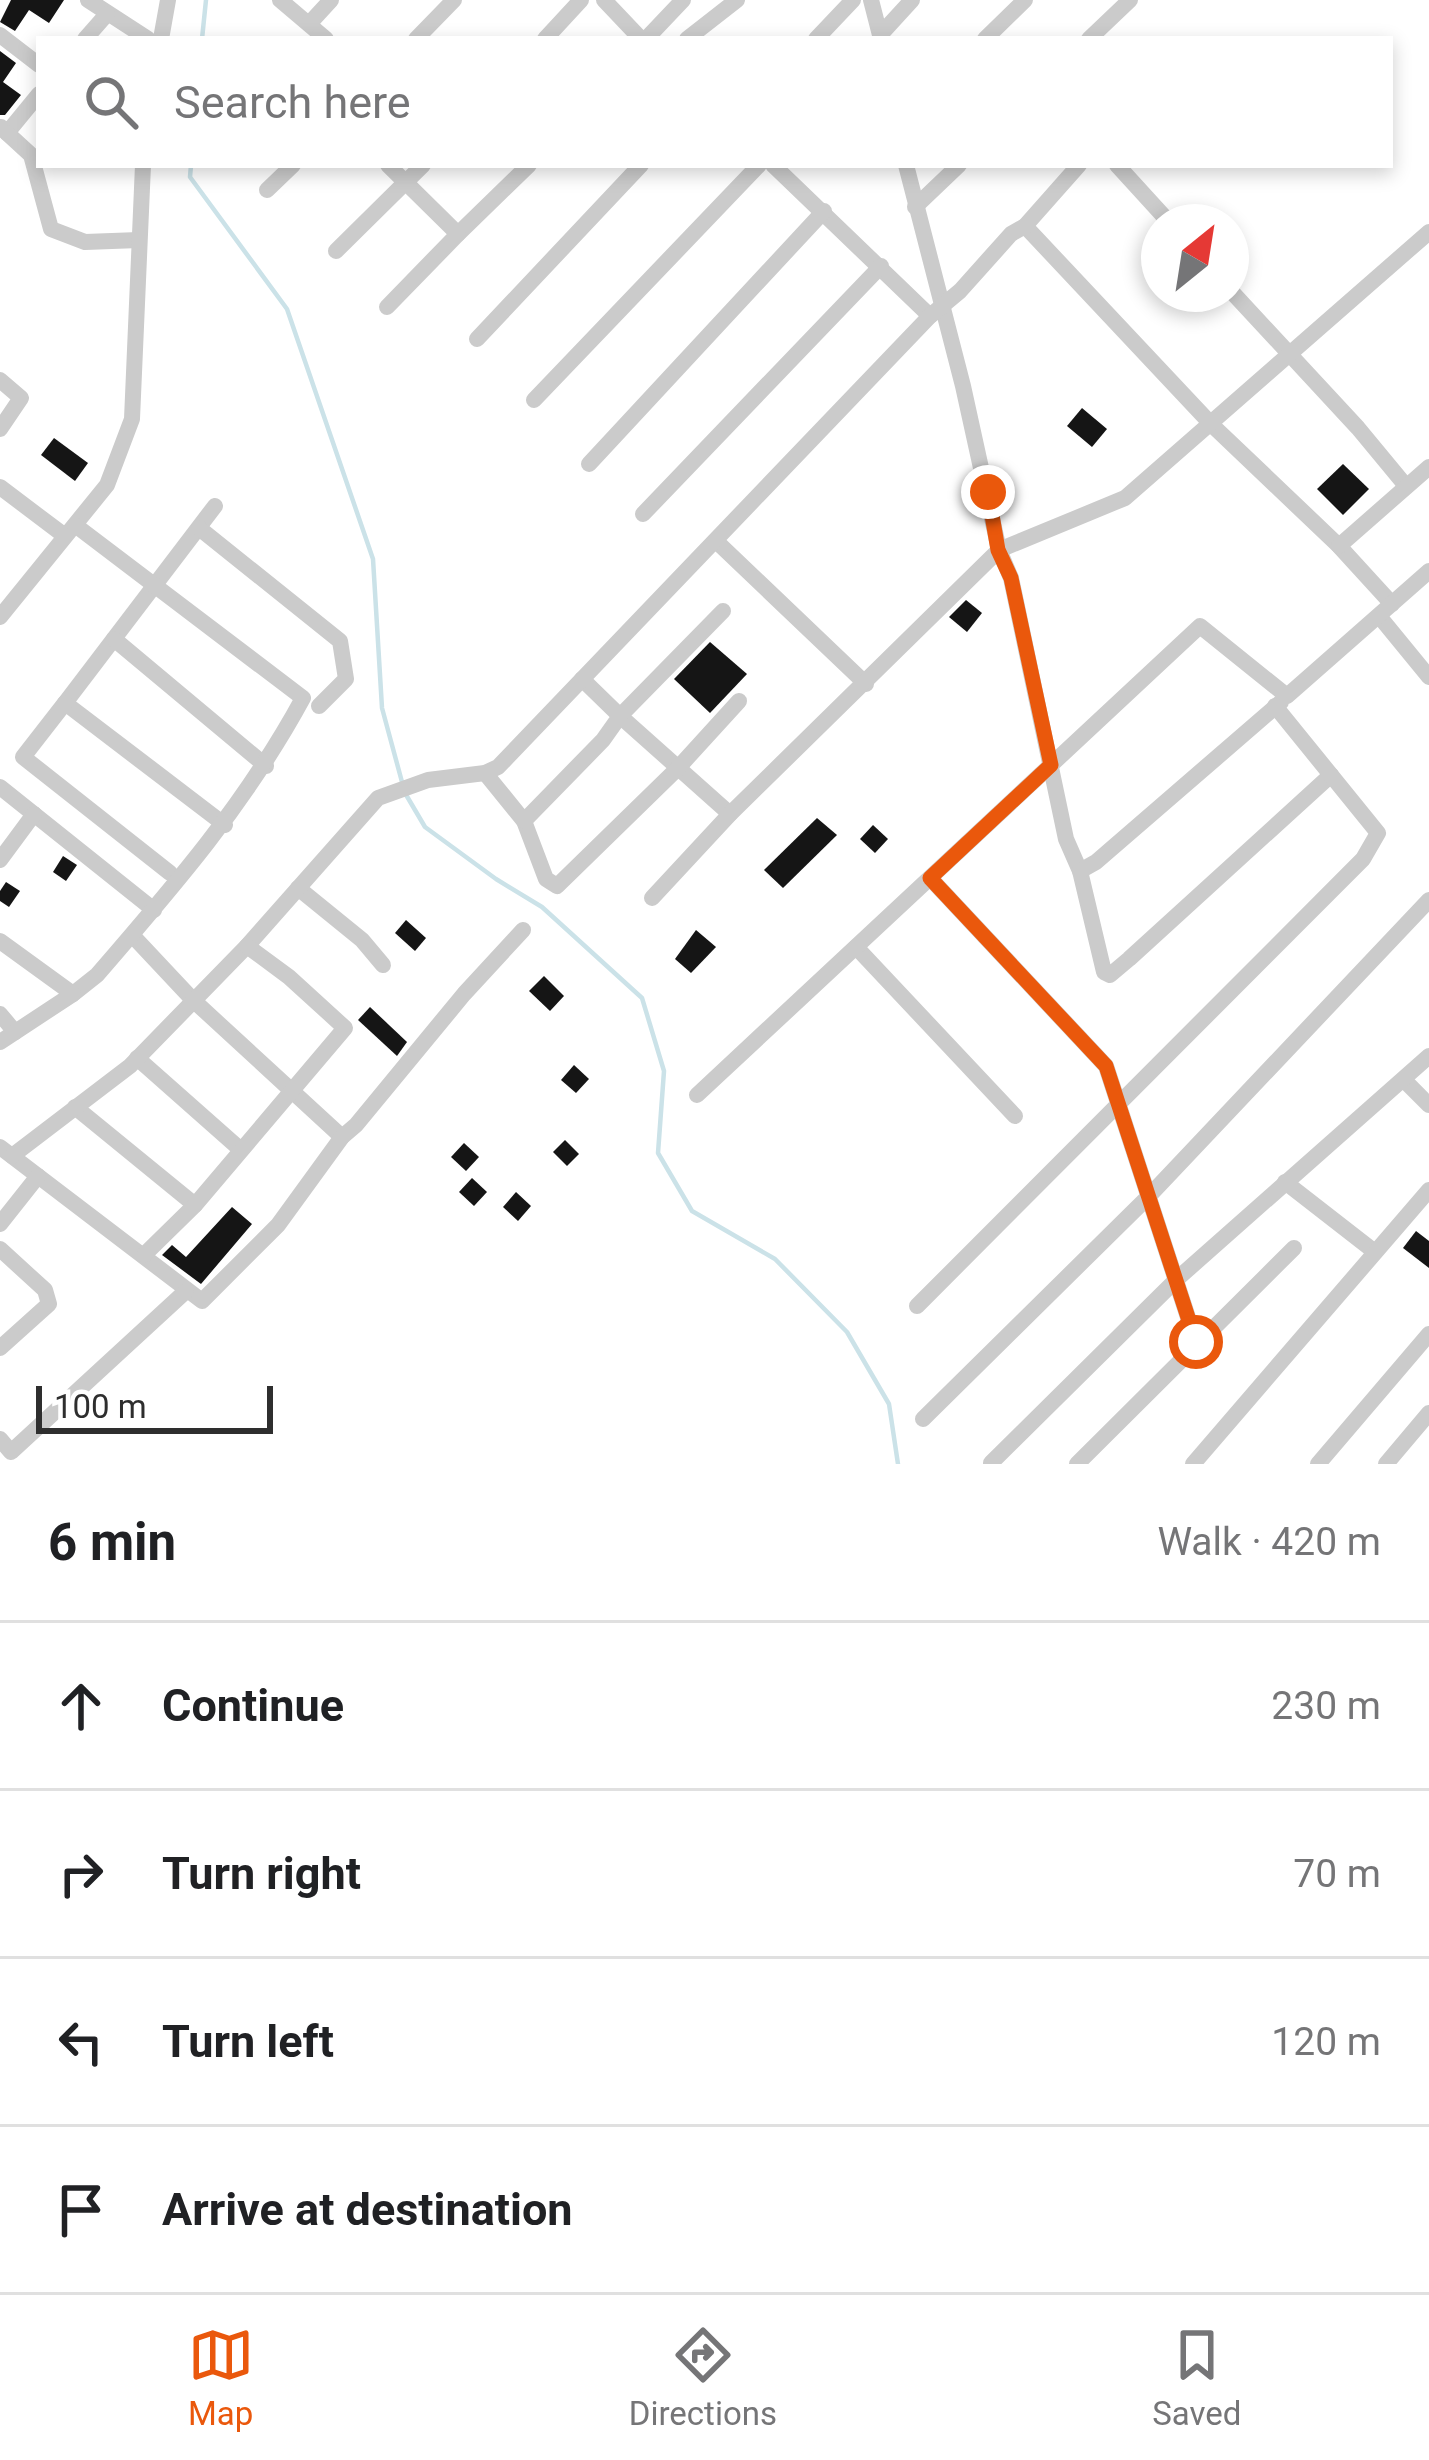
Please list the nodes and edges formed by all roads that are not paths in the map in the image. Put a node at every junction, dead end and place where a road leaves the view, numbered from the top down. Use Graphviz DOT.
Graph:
graph roads {
  1 [pos="88,0"];
  2 [pos="168,0"];
  3 [pos="280,0"];
  4 [pos="331,0"];
  5 [pos="454,0"];
  6 [pos="581,0"];
  7 [pos="604,0"];
  8 [pos="683,0"];
  9 [pos="737,0"];
  10 [pos="853,0"];
  11 [pos="871,0"];
  12 [pos="911,0"];
  13 [pos="1025,0"];
  14 [pos="1130,0"];
  15 [pos="106,14"];
  16 [pos="309,23"];
  17 [pos="0,35"];
  18 [pos="88,36"];
  19 [pos="143,36"];
  20 [pos="162,36"];
  21 [pos="323,36"];
  22 [pos="419,36"];
  23 [pos="548,36"];
  24 [pos="641,36"];
  25 [pos="647,36"];
  26 [pos="691,36"];
  27 [pos="818,36"];
  28 [pos="881,36"];
  29 [pos="882,36"];
  30 [pos="989,36"];
  31 [pos="1092,36"];
  32 [pos="36,62"];
  33 [pos="36,97"];
  34 [pos="3,130"];
  35 [pos="143,168"];
  36 [pos="290,168"];
  37 [pos="391,168"];
  38 [pos="421,168"];
  39 [pos="526,168"];
  40 [pos="638,168"];
  41 [pos="756,168"];
  42 [pos="775,168"];
  43 [pos="907,168"];
  44 [pos="956,168"];
  45 [pos="1076,168"];
  46 [pos="1120,168"];
  47 [pos="406,183"];
  48 [pos="267,190"];
  49 [pos="1152,204"];
  50 [pos="915,207"];
  51 [pos="824,212"];
  52 [pos="1024,226"];
  53 [pos="1429,232"];
  54 [pos="458,234"];
  55 [pos="139,240"];
  56 [pos="336,250"];
  57 [pos="881,266"];
  58 [pos="387,308"];
  59 [pos="1249,311"];
  60 [pos="936,312"];
  61 [pos="477,339"];
  62 [pos="1290,357"];
  63 [pos="0,380"];
  64 [pos="534,400"];
  65 [pos="1212,425"];
  66 [pos="0,429"];
  67 [pos="589,464"];
  68 [pos="1429,467"];
  69 [pos="1406,486"];
  70 [pos="0,488"];
  71 [pos="215,506"];
  72 [pos="643,514"];
  73 [pos="199,528"];
  74 [pos="70,531"];
  75 [pos="716,541"];
  76 [pos="1339,546"];
  77 [pos="998,550"];
  78 [pos="1429,572"];
  79 [pos="156,584"];
  80 [pos="1385,610"];
  81 [pos="723,611"];
  82 [pos="0,617"];
  83 [pos="114,639"];
  84 [pos="1429,677"];
  85 [pos="582,679"];
  86 [pos="866,684"];
  87 [pos="739,701"];
  88 [pos="1281,701"];
  89 [pos="65,703"];
  90 [pos="319,706"];
  91 [pos="620,716"];
  92 [pos="1051,765"];
  93 [pos="266,766"];
  94 [pos="678,768"];
  95 [pos="485,773"];
  96 [pos="1331,775"];
  97 [pos="0,787"];
  98 [pos="34,814"];
  99 [pos="730,814"];
  100 [pos="524,821"];
  101 [pos="225,824"];
  102 [pos="0,860"];
  103 [pos="1080,871"];
  104 [pos="170,873"];
  105 [pos="930,878"];
  106 [pos="298,888"];
  107 [pos="652,898"];
  108 [pos="1429,900"];
  109 [pos="154,910"];
  110 [pos="524,930"];
  111 [pos="132,935"];
  112 [pos="0,941"];
  113 [pos="247,946"];
  114 [pos="856,946"];
  115 [pos="383,964"];
  116 [pos="74,994"];
  117 [pos="193,1000"];
  118 [pos="0,1014"];
  119 [pos="7,1037"];
  120 [pos="1429,1056"];
  121 [pos="137,1058"];
  122 [pos="1403,1080"];
  123 [pos="293,1093"];
  124 [pos="697,1095"];
  125 [pos="1120,1101"];
  126 [pos="1429,1105"];
  127 [pos="75,1107"];
  128 [pos="1016,1116"];
  129 [pos="342,1136"];
  130 [pos="241,1150"];
  131 [pos="6,1151"];
  132 [pos="38,1176"];
  133 [pos="1285,1182"];
  134 [pos="1429,1190"];
  135 [pos="1149,1196"];
  136 [pos="195,1205"];
  137 [pos="0,1224"];
  138 [pos="1294,1248"];
  139 [pos="0,1249"];
  140 [pos="1375,1252"];
  141 [pos="144,1255"];
  142 [pos="1177,1280"];
  143 [pos="185,1291"];
  144 [pos="917,1306"];
  145 [pos="1429,1334"];
  146 [pos="1196,1342"];
  147 [pos="0,1348"];
  148 [pos="1428,1415"];
  149 [pos="923,1419"];
  150 [pos="0,1439"];
  151 [pos="991,1463"];
  152 [pos="1077,1464"];
  153 [pos="1193,1464"];
  154 [pos="1318,1464"];
  155 [pos="1386,1464"];
  1 -- 15 [label="street"];
  2 -- 20 [label="street"];
  3 -- 16 [label="street"];
  4 -- 16 [label="street"];
  5 -- 22 [label="street"];
  6 -- 23 [label="street"];
  7 -- 24 [label="street"];
  8 -- 25 [label="street"];
  9 -- 26 [label="street"];
  10 -- 27 [label="street"];
  11 -- 28 [label="street"];
  12 -- 29 [label="street"];
  13 -- 30 [label="street"];
  14 -- 31 [label="street"];
  15 -- 18 [label="street"];
  15 -- 19 [label="street"];
  16 -- 21 [label="street"];
  17 -- 32 [label="street"];
  33 -- 34 [label="street"];
  34 -- 55 [label="street"];
  35 -- 55 [label="street"];
  36 -- 48 [label="street"];
  37 -- 47 [label="street"];
  38 -- 47 [label="street"];
  39 -- 54 [label="street"];
  40 -- 61 [label="street"];
  41 -- 64 [label="street"];
  42 -- 51 [label="street"];
  43 -- 50 [label="street"];
  44 -- 50 [label="street"];
  45 -- 52 [label="street"];
  46 -- 49 [label="street"];
  47 -- 54 [label="street"];
  47 -- 56 [label="street"];
  50 -- 60 [label="street"];
  51 -- 57 [label="street"];
  51 -- 67 [label="street"];
  52 -- 60 [label="street"];
  52 -- 65 [label="street"];
  53 -- 62 [label="street"];
  54 -- 58 [label="street"];
  55 -- 74 [label="street"];
  57 -- 60 [label="street"];
  57 -- 72 [label="street"];
  59 -- 62 [label="street"];
  60 -- 75 [label="street"];
  60 -- 77 [label="street"];
  62 -- 65 [label="street"];
  62 -- 69 [label="street"];
  63 -- 66 [label="street"];
  65 -- 76 [label="street"];
  65 -- 77 [label="street"];
  68 -- 69 [label="street"];
  69 -- 76 [label="street"];
  70 -- 74 [label="street"];
  71 -- 73 [label="street"];
  73 -- 79 [label="street"];
  73 -- 90 [label="street"];
  74 -- 79 [label="street"];
  74 -- 82 [label="street"];
  75 -- 85 [label="street"];
  75 -- 86 [label="street"];
  76 -- 80 [label="street"];
  77 -- 86 [label="street"];
  77 -- 92 [label="street"];
  78 -- 80 [label="street"];
  79 -- 83 [label="street"];
  79 -- 93 [label="street"];
  80 -- 84 [label="street"];
  80 -- 88 [label="street"];
  81 -- 91 [label="street"];
  83 -- 89 [label="street"];
  83 -- 93 [label="street"];
  85 -- 91 [label="street"];
  85 -- 95 [label="street"];
  86 -- 99 [label="street"];
  87 -- 94 [label="street"];
  88 -- 92 [label="street"];
  88 -- 96 [label="street"];
  88 -- 103 [label="street"];
  89 -- 101 [label="street"];
  89 -- 104 [label="street"];
  91 -- 94 [label="street"];
  91 -- 100 [label="street"];
  92 -- 103 [label="street"];
  92 -- 105 [label="street"];
  93 -- 101 [label="street"];
  94 -- 99 [label="street"];
  94 -- 100 [label="street"];
  95 -- 100 [label="street"];
  95 -- 106 [label="street"];
  96 -- 103 [label="street"];
  96 -- 125 [label="street"];
  97 -- 98 [label="street"];
  98 -- 102 [label="street"];
  98 -- 109 [label="street"];
  99 -- 107 [label="street"];
  101 -- 109 [label="street"];
  105 -- 114 [label="street"];
  105 -- 125 [label="street"];
  106 -- 113 [label="street"];
  106 -- 115 [label="street"];
  108 -- 135 [label="street"];
  109 -- 111 [label="street"];
  110 -- 129 [label="street"];
  111 -- 116 [label="street"];
  111 -- 117 [label="street"];
  112 -- 116 [label="street"];
  113 -- 117 [label="street"];
  113 -- 123 [label="street"];
  114 -- 124 [label="street"];
  114 -- 128 [label="street"];
  116 -- 119 [label="street"];
  117 -- 121 [label="street"];
  117 -- 123 [label="street"];
  118 -- 119 [label="street"];
  120 -- 122 [label="street"];
  121 -- 127 [label="street"];
  121 -- 130 [label="street"];
  122 -- 126 [label="street"];
  122 -- 133 [label="street"];
  123 -- 129 [label="street"];
  123 -- 130 [label="street"];
  125 -- 135 [label="street"];
  125 -- 144 [label="street"];
  127 -- 131 [label="street"];
  127 -- 136 [label="street"];
  129 -- 143 [label="street"];
  130 -- 136 [label="street"];
  131 -- 132 [label="street"];
  132 -- 137 [label="street"];
  132 -- 141 [label="street"];
  133 -- 140 [label="street"];
  133 -- 142 [label="street"];
  134 -- 140 [label="street"];
  135 -- 142 [label="street"];
  135 -- 149 [label="street"];
  136 -- 141 [label="street"];
  138 -- 146 [label="street"];
  139 -- 147 [label="street"];
  140 -- 153 [label="street"];
  141 -- 143 [label="street"];
  142 -- 146 [label="street"];
  142 -- 151 [label="street"];
  143 -- 150 [label="street"];
  145 -- 154 [label="street"];
  146 -- 152 [label="street"];
  148 -- 155 [label="street"];
}
